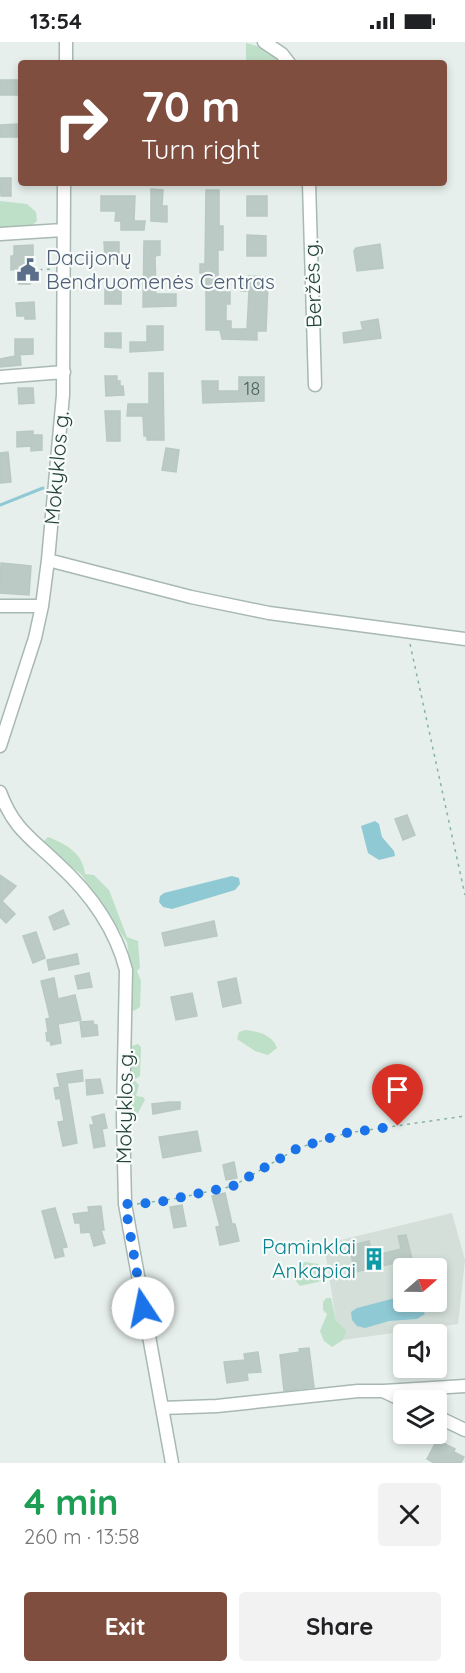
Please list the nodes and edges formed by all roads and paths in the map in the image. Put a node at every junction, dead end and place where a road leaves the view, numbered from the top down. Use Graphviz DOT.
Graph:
graph roads {
  1 [pos="66,42"];
  2 [pos="264,42"];
  3 [pos="66,60"];
  4 [pos="287,60"];
  5 [pos="64,186"];
  6 [pos="309,186"];
  7 [pos="63,230"];
  8 [pos="0,234"];
  9 [pos="51,269"];
  10 [pos="32,270"];
  11 [pos="64,372"];
  12 [pos="0,377"];
  13 [pos="315,385"];
  14 [pos="48,560"];
  15 [pos="0,606"];
  16 [pos="42,606"];
  17 [pos="408,631"];
  18 [pos="465,639"];
  19 [pos="0,746"];
  20 [pos="0,792"];
  21 [pos="465,895"];
  22 [pos="465,1116"];
  23 [pos="125,1204"];
  24 [pos="465,1386"];
  25 [pos="383,1391"];
  26 [pos="393,1396"];
  27 [pos="162,1408"];
  28 [pos="447,1421"];
  29 [pos="465,1430"];
  30 [pos="172,1463"];
  1 -- 3 [label="street"];
  2 -- 4 [label="street"];
  5 -- 7 [label="street, Mokyklos g."];
  6 -- 13 [label="street, Beržės g."];
  7 -- 8 [label="street"];
  7 -- 11 [label="street, Mokyklos g."];
  9 -- 10 [label="path"];
  11 -- 12 [label="street"];
  11 -- 14 [label="street, Mokyklos g."];
  14 -- 16 [label="street, Mokyklos g."];
  14 -- 17 [label="street"];
  15 -- 16 [label="street"];
  16 -- 19 [label="street, Mokyklos g."];
  17 -- 18 [label="street"];
  17 -- 21 [label="path"];
  20 -- 23 [label="street, Mokyklos g."];
  22 -- 23 [label="path"];
  23 -- 27 [label="street, Mokyklos g."];
  24 -- 25 [label="street"];
  25 -- 26 [label="street"];
  25 -- 27 [label="street"];
  27 -- 30 [label="street, Mokyklos g."];
  28 -- 29 [label="street"];
}
